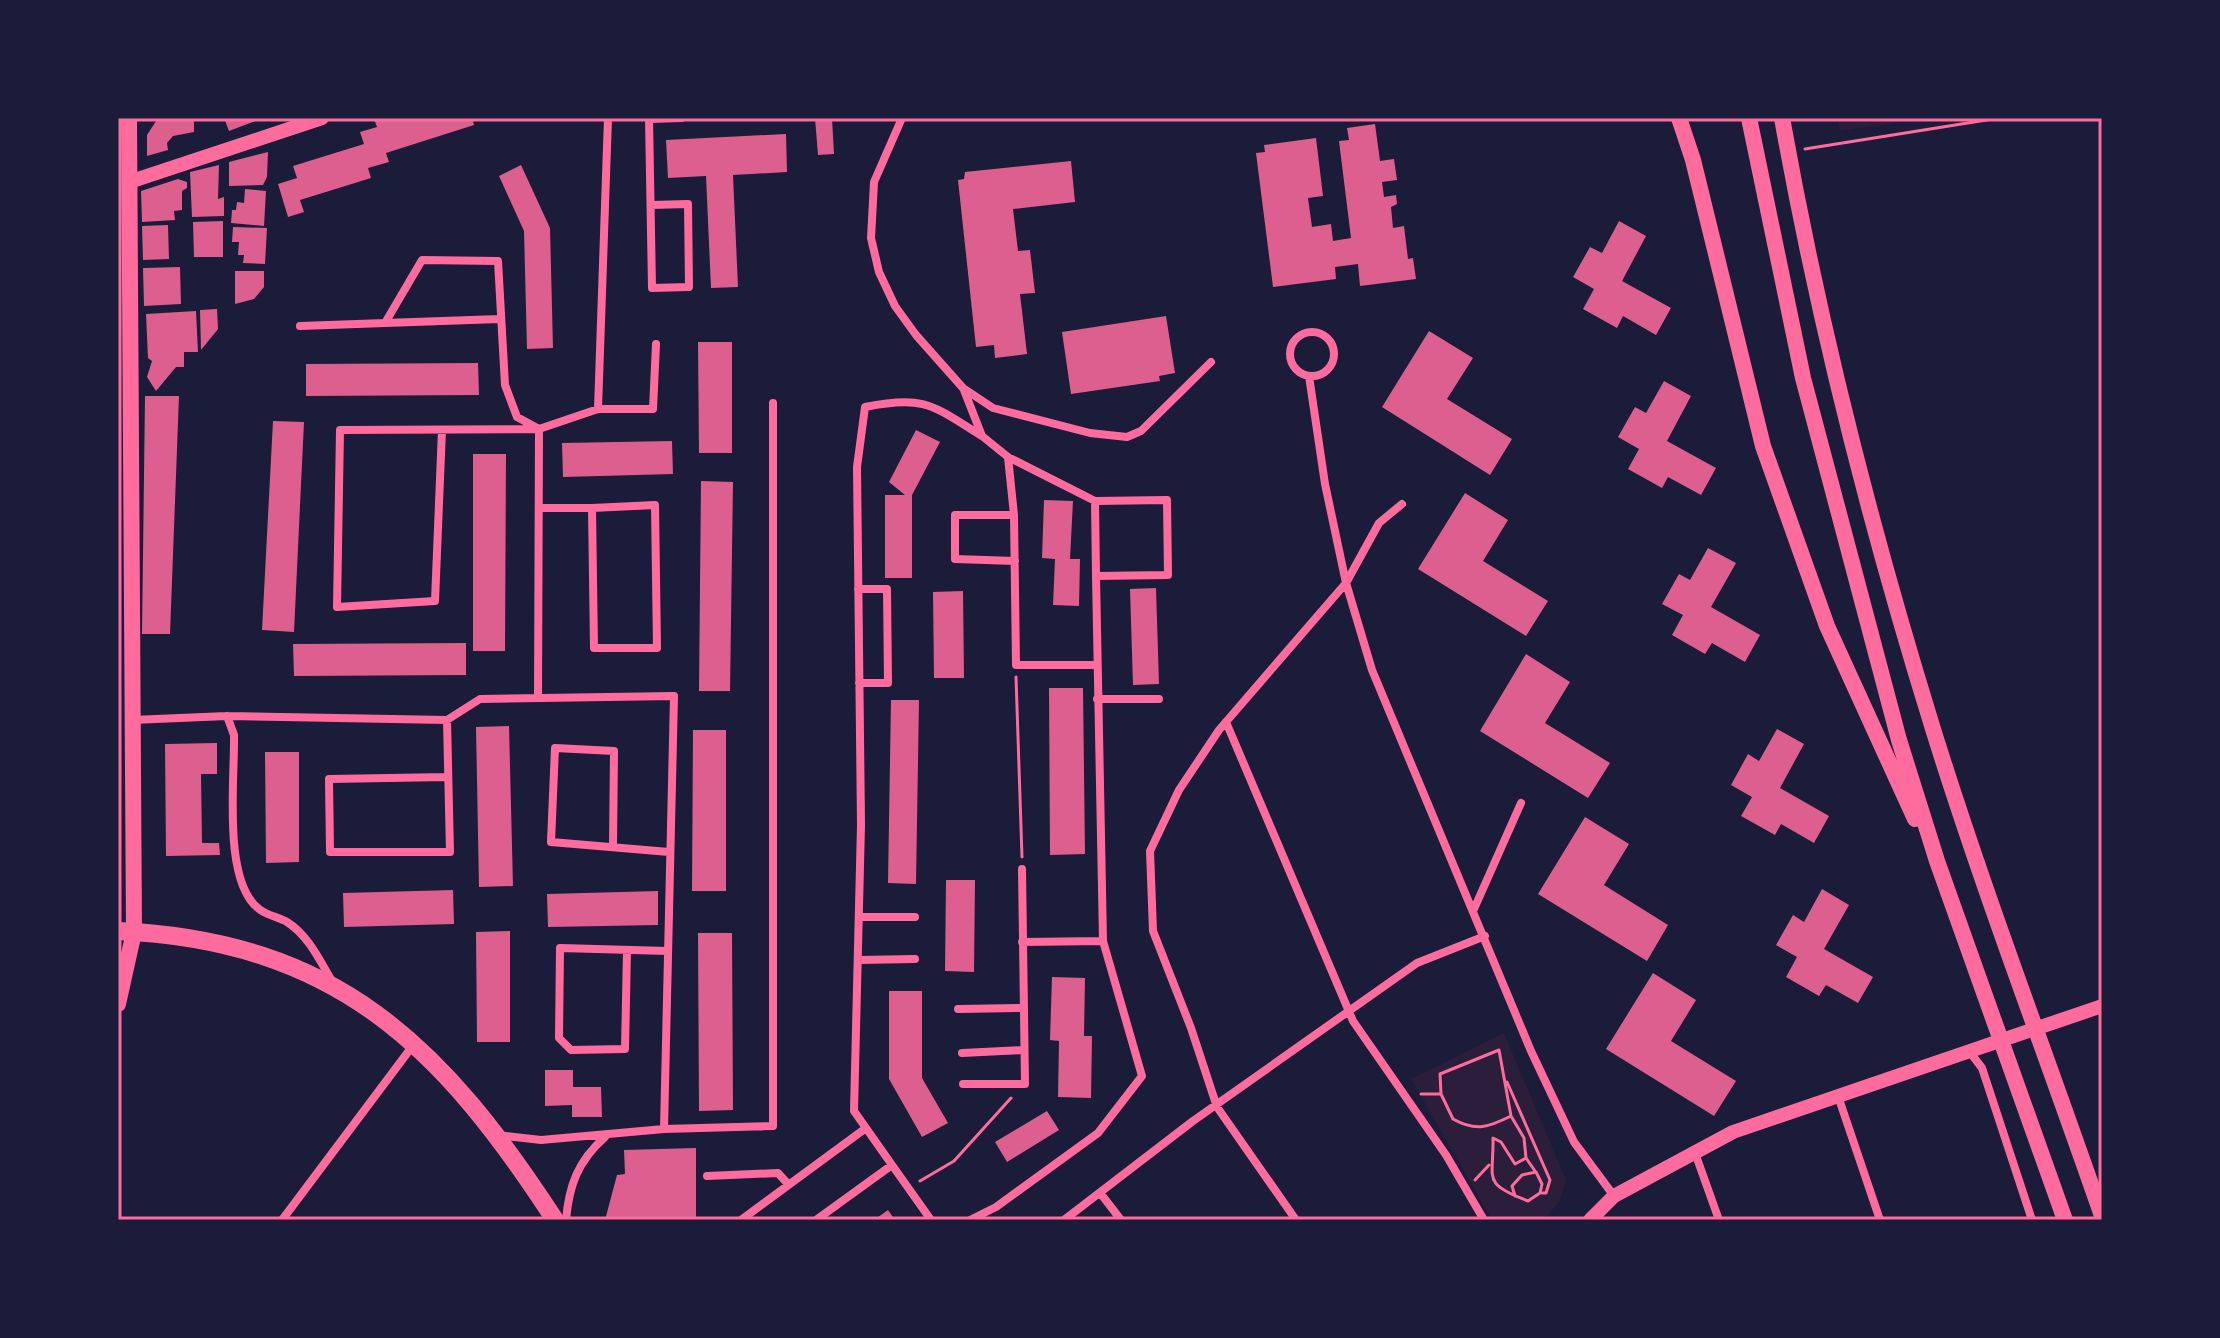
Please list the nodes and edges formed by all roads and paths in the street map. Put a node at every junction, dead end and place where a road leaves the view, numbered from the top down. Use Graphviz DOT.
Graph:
graph roads {
  1 [pos="129,118"];
  2 [pos="322,118"];
  3 [pos="608,118"];
  4 [pos="649,118"];
  5 [pos="682,118"];
  6 [pos="902,118"];
  7 [pos="1679,118"];
  8 [pos="1749,118"];
  9 [pos="1782,118"];
  10 [pos="1999,118"];
  11 [pos="1966,121"];
  12 [pos="301,122"];
  13 [pos="1788,152"];
  14 [pos="129,182"];
  15 [pos="651,205"];
  16 [pos="500,319"];
  17 [pos="385,323"];
  18 [pos="300,326"];
  19 [pos="656,344"];
  20 [pos="1211,362"];
  21 [pos="1309,376"];
  22 [pos="963,388"];
  23 [pos="773,403"];
  24 [pos="598,409"];
  25 [pos="539,429"];
  26 [pos="442,430"];
  27 [pos="982,436"];
  28 [pos="1008,457"];
  29 [pos="1095,501"];
  30 [pos="1402,504"];
  31 [pos="539,508"];
  32 [pos="592,508"];
  33 [pos="1014,515"];
  34 [pos="124,557"];
  35 [pos="1015,561"];
  36 [pos="1096,576"];
  37 [pos="1346,583"];
  38 [pos="858,589"];
  39 [pos="1016,665"];
  40 [pos="1096,665"];
  41 [pos="859,683"];
  42 [pos="538,698"];
  43 [pos="1097,699"];
  44 [pos="1159,699"];
  45 [pos="227,716"];
  46 [pos="132,720"];
  47 [pos="447,720"];
  48 [pos="1226,722"];
  49 [pos="448,777"];
  50 [pos="1521,803"];
  51 [pos="613,846"];
  52 [pos="669,852"];
  53 [pos="1937,861"];
  54 [pos="1022,869"];
  55 [pos="1474,909"];
  56 [pos="859,917"];
  57 [pos="915,917"];
  58 [pos="126,931"];
  59 [pos="1485,936"];
  60 [pos="1103,941"];
  61 [pos="1022,942"];
  62 [pos="627,950"];
  63 [pos="668,951"];
  64 [pos="915,959"];
  65 [pos="859,960"];
  66 [pos="336,988"];
  67 [pos="118,1004"];
  68 [pos="2102,1006"];
  69 [pos="1023,1008"];
  70 [pos="958,1009"];
  71 [pos="1349,1011"];
  72 [pos="2036,1027"];
  73 [pos="2000,1039"];
  74 [pos="414,1044"];
  75 [pos="1024,1050"];
  76 [pos="1968,1050"];
  77 [pos="962,1053"];
  78 [pos="1504,1075"];
  79 [pos="963,1084"];
  80 [pos="1025,1084"];
  81 [pos="1441,1094"];
  82 [pos="1838,1095"];
  83 [pos="1406,1098"];
  84 [pos="1217,1107"];
  85 [pos="1511,1116"];
  86 [pos="1489,1127"];
  87 [pos="866,1128"];
  88 [pos="664,1129"];
  89 [pos="497,1135"];
  90 [pos="605,1137"];
  91 [pos="1493,1138"];
  92 [pos="1694,1150"];
  93 [pos="1526,1158"];
  94 [pos="892,1165"];
  95 [pos="1489,1165"];
  96 [pos="1536,1172"];
  97 [pos="707,1176"];
  98 [pos="788,1184"];
  99 [pos="908,1188"];
  100 [pos="1466,1189"];
  101 [pos="1540,1193"];
  102 [pos="1101,1194"];
  103 [pos="1515,1196"];
  104 [pos="1614,1196"];
  105 [pos="2102,1216"];
  106 [pos="282,1220"];
  107 [pos="555,1220"];
  108 [pos="566,1220"];
  109 [pos="741,1220"];
  110 [pos="816,1220"];
  111 [pos="931,1220"];
  112 [pos="970,1220"];
  113 [pos="1064,1220"];
  114 [pos="1121,1220"];
  115 [pos="1296,1220"];
  116 [pos="1484,1220"];
  117 [pos="1590,1220"];
  118 [pos="1719,1220"];
  119 [pos="1880,1220"];
  120 [pos="2032,1220"];
  121 [pos="2065,1220"];
  1 -- 14 [label="main road"];
  2 -- 12 [label="street"];
  3 -- 24 [label="street"];
  4 -- 5 [label="street"];
  4 -- 15 [label="street"];
  6 -- 22 [label="street"];
  7 -- 53 [label="main road"];
  8 -- 53 [label="main road"];
  9 -- 13 [label="main road"];
  10 -- 11 [label="path"];
  11 -- 13 [label="path"];
  12 -- 14 [label="street"];
  13 -- 72 [label="main road"];
  14 -- 34 [label="main road"];
  15 -- 15 [label="street"];
  16 -- 17 [label="street"];
  16 -- 17 [label="street"];
  16 -- 25 [label="street"];
  17 -- 18 [label="street"];
  19 -- 24 [label="street"];
  20 -- 22 [label="street"];
  21 -- 21 [label="street"];
  21 -- 37 [label="street"];
  22 -- 27 [label="street"];
  23 -- 88 [label="street"];
  24 -- 25 [label="street"];
  25 -- 26 [label="street"];
  25 -- 31 [label="street"];
  26 -- 26 [label="street"];
  27 -- 28 [label="street"];
  27 -- 38 [label="street"];
  28 -- 29 [label="street"];
  28 -- 33 [label="street"];
  29 -- 36 [label="street"];
  29 -- 36 [label="street"];
  30 -- 37 [label="street"];
  31 -- 32 [label="street"];
  31 -- 42 [label="street"];
  32 -- 32 [label="street"];
  33 -- 35 [label="street"];
  33 -- 35 [label="street"];
  34 -- 46 [label="main road"];
  35 -- 39 [label="street"];
  36 -- 40 [label="street"];
  37 -- 48 [label="street"];
  37 -- 55 [label="street"];
  38 -- 41 [label="street"];
  38 -- 41 [label="street"];
  39 -- 40 [label="street"];
  39 -- 54 [label="path"];
  40 -- 43 [label="street"];
  41 -- 56 [label="street"];
  42 -- 47 [label="street"];
  42 -- 52 [label="street"];
  43 -- 44 [label="street"];
  43 -- 60 [label="street"];
  45 -- 46 [label="street"];
  45 -- 47 [label="street"];
  45 -- 66 [label="street"];
  46 -- 58 [label="main road"];
  47 -- 49 [label="street"];
  48 -- 71 [label="street"];
  48 -- 84 [label="street"];
  49 -- 49 [label="street"];
  50 -- 55 [label="street"];
  51 -- 51 [label="street"];
  51 -- 52 [label="street"];
  52 -- 63 [label="street"];
  53 -- 73 [label="main road"];
  54 -- 61 [label="street"];
  55 -- 59 [label="street"];
  56 -- 57 [label="street"];
  56 -- 65 [label="street"];
  58 -- 66 [label="main road"];
  58 -- 67 [label="main road"];
  59 -- 71 [label="street"];
  59 -- 104 [label="street"];
  60 -- 61 [label="street"];
  60 -- 112 [label="street"];
  61 -- 69 [label="street"];
  62 -- 62 [label="street"];
  62 -- 63 [label="street"];
  63 -- 88 [label="street"];
  64 -- 65 [label="street"];
  65 -- 87 [label="street"];
  66 -- 74 [label="main road"];
  68 -- 72 [label="street"];
  69 -- 70 [label="street"];
  69 -- 75 [label="street"];
  71 -- 83 [label="street"];
  71 -- 84 [label="street"];
  72 -- 73 [label="street"];
  72 -- 105 [label="main road"];
  73 -- 76 [label="street"];
  73 -- 121 [label="main road"];
  74 -- 89 [label="main road"];
  74 -- 106 [label="street"];
  75 -- 77 [label="street"];
  75 -- 80 [label="street"];
  76 -- 82 [label="street"];
  76 -- 120 [label="street"];
  78 -- 81 [label="path"];
  78 -- 85 [label="path"];
  78 -- 101 [label="path"];
  79 -- 80 [label="street"];
  80 -- 99 [label="path"];
  81 -- 83 [label="path"];
  81 -- 86 [label="path"];
  82 -- 92 [label="street"];
  82 -- 119 [label="street"];
  83 -- 100 [label="street"];
  84 -- 102 [label="street"];
  84 -- 115 [label="street"];
  85 -- 86 [label="path"];
  85 -- 93 [label="path"];
  86 -- 91 [label="path"];
  87 -- 94 [label="street"];
  87 -- 98 [label="street"];
  88 -- 90 [label="street"];
  89 -- 90 [label="street"];
  89 -- 107 [label="main road"];
  90 -- 108 [label="street"];
  91 -- 93 [label="path"];
  91 -- 95 [label="path"];
  92 -- 104 [label="street"];
  92 -- 118 [label="street"];
  93 -- 96 [label="path"];
  94 -- 99 [label="street"];
  94 -- 110 [label="street"];
  95 -- 100 [label="path"];
  95 -- 103 [label="path"];
  96 -- 101 [label="path"];
  96 -- 103 [label="path"];
  97 -- 98 [label="street"];
  98 -- 109 [label="street"];
  99 -- 111 [label="street"];
  100 -- 116 [label="street"];
  101 -- 103 [label="path"];
  102 -- 113 [label="street"];
  102 -- 114 [label="street"];
  104 -- 117 [label="street"];
}
